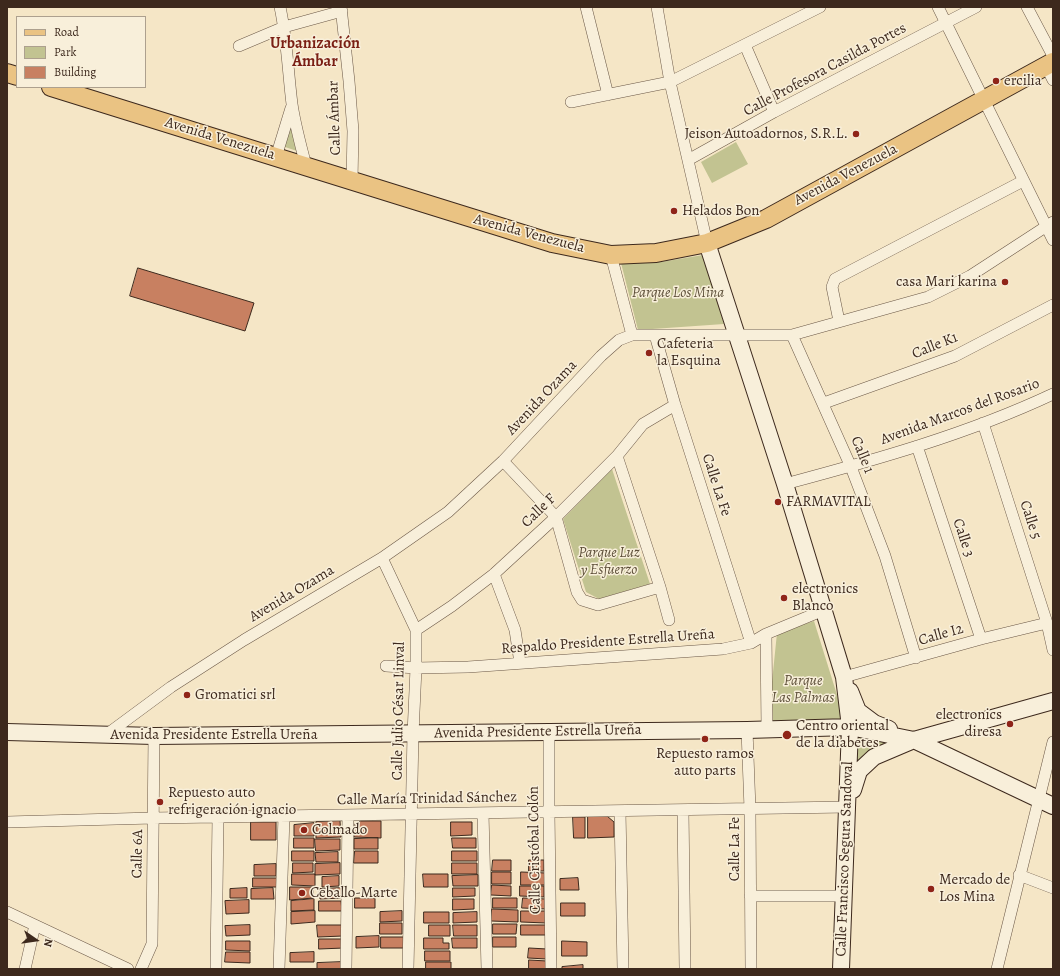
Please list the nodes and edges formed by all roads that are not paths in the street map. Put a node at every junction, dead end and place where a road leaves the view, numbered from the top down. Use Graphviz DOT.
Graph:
graph roads {
  1 [pos="280,7"];
  2 [pos="586,7"];
  3 [pos="820,7"];
  4 [pos="938,7"];
  5 [pos="976,7"];
  6 [pos="1026,7"];
  7 [pos="658,8"];
  8 [pos="341,9"];
  9 [pos="946,23"];
  10 [pos="284,27"];
  11 [pos="240,46"];
  12 [pos="745,46"];
  13 [pos="1051,66"];
  14 [pos="670,82"];
  15 [pos="54,88"];
  16 [pos="608,95"];
  17 [pos="985,100"];
  18 [pos="571,102"];
  19 [pos="292,105"];
  20 [pos="774,112"];
  21 [pos="276,157"];
  22 [pos="688,160"];
  23 [pos="306,166"];
  24 [pos="352,181"];
  25 [pos="1023,181"];
  26 [pos="1050,225"];
  27 [pos="1053,240"];
  28 [pos="707,243"];
  29 [pos="611,254"];
  30 [pos="1053,305"];
  31 [pos="839,321"];
  32 [pos="632,335"];
  33 [pos="655,335"];
  34 [pos="737,335"];
  35 [pos="792,335"];
  36 [pos="1052,398"];
  37 [pos="824,403"];
  38 [pos="675,405"];
  39 [pos="983,423"];
  40 [pos="917,446"];
  41 [pos="617,456"];
  42 [pos="503,461"];
  43 [pos="851,467"];
  44 [pos="785,484"];
  45 [pos="556,517"];
  46 [pos="382,558"];
  47 [pos="494,574"];
  48 [pos="660,587"];
  49 [pos="824,610"];
  50 [pos="669,620"];
  51 [pos="1047,623"];
  52 [pos="416,630"];
  53 [pos="766,634"];
  54 [pos="981,639"];
  55 [pos="751,643"];
  56 [pos="1053,650"];
  57 [pos="916,658"];
  58 [pos="520,663"];
  59 [pos="386,666"];
  60 [pos="416,668"];
  61 [pos="844,678"];
  62 [pos="1053,701"];
  63 [pos="850,727"];
  64 [pos="767,728"];
  65 [pos="747,730"];
  66 [pos="7,732"];
  67 [pos="549,732"];
  68 [pos="413,734"];
  69 [pos="106,735"];
  70 [pos="154,736"];
  71 [pos="914,740"];
  72 [pos="1053,742"];
  73 [pos="1046,803"];
  74 [pos="847,807"];
  75 [pos="750,809"];
  76 [pos="683,810"];
  77 [pos="620,811"];
  78 [pos="549,812"];
  79 [pos="483,813"];
  80 [pos="412,814"];
  81 [pos="348,815"];
  82 [pos="284,816"];
  83 [pos="218,817"];
  84 [pos="154,818"];
  85 [pos="7,822"];
  86 [pos="1019,875"];
  87 [pos="1053,888"];
  88 [pos="750,896"];
  89 [pos="843,896"];
  90 [pos="7,912"];
  91 [pos="35,925"];
  92 [pos="25,969"];
  93 [pos="128,969"];
  94 [pos="141,969"];
  95 [pos="216,969"];
  96 [pos="279,969"];
  97 [pos="346,969"];
  98 [pos="408,969"];
  99 [pos="487,969"];
  100 [pos="551,969"];
  101 [pos="623,969"];
  102 [pos="685,969"];
  103 [pos="751,969"];
  104 [pos="841,969"];
  105 [pos="997,969"];
  1 -- 10 [label="street"];
  2 -- 16 [label="street"];
  3 -- 12 [label="street"];
  4 -- 9 [label="street"];
  5 -- 9 [label="street, Calle Profesora Casilda Portes"];
  6 -- 13 [label="street"];
  7 -- 14 [label="street, Calle Francisco Segura Sandoval"];
  8 -- 10 [label="street"];
  8 -- 24 [label="street, Calle Ámbar"];
  9 -- 17 [label="street"];
  9 -- 20 [label="street, Calle Profesora Casilda Portes"];
  10 -- 11 [label="street"];
  10 -- 19 [label="street"];
  12 -- 14 [label="street"];
  12 -- 20 [label="street"];
  13 -- 17 [label="main road, Avenida Venezuela"];
  14 -- 16 [label="street"];
  14 -- 22 [label="street, Calle Francisco Segura Sandoval"];
  15 -- 21 [label="main road, Avenida Venezuela"];
  16 -- 18 [label="street"];
  17 -- 25 [label="street"];
  17 -- 28 [label="main road, Avenida Venezuela"];
  19 -- 21 [label="street"];
  19 -- 23 [label="street"];
  20 -- 22 [label="street, Calle Profesora Casilda Portes"];
  21 -- 23 [label="main road, Avenida Venezuela"];
  22 -- 28 [label="street, Calle Francisco Segura Sandoval"];
  23 -- 24 [label="main road, Avenida Venezuela"];
  24 -- 29 [label="main road, Avenida Venezuela"];
  25 -- 26 [label="street"];
  25 -- 31 [label="street"];
  26 -- 27 [label="street"];
  26 -- 31 [label="street, Avenida Ozama"];
  28 -- 29 [label="main road, Avenida Venezuela"];
  28 -- 34 [label="main road, Calle Francisco Segura Sandoval"];
  29 -- 32 [label="street"];
  30 -- 37 [label="street, Calle K1"];
  31 -- 35 [label="street, Avenida Ozama"];
  32 -- 33 [label="street, Avenida Ozama"];
  32 -- 42 [label="street, Avenida Ozama"];
  33 -- 34 [label="street, Avenida Ozama"];
  33 -- 38 [label="street, Calle La Fe"];
  34 -- 35 [label="street, Avenida Ozama"];
  34 -- 44 [label="main road, Calle Francisco Segura Sandoval"];
  35 -- 37 [label="street, Calle 1"];
  36 -- 39 [label="street, Avenida Marcos del Rosario"];
  37 -- 43 [label="street, Calle 1"];
  38 -- 41 [label="street, Calle F"];
  38 -- 55 [label="street, Calle La Fe"];
  39 -- 40 [label="street, Avenida Marcos del Rosario"];
  39 -- 51 [label="street, Calle 5"];
  40 -- 43 [label="street, Avenida Marcos del Rosario"];
  40 -- 54 [label="street, Calle 3"];
  41 -- 45 [label="street, Calle F"];
  41 -- 48 [label="street"];
  42 -- 45 [label="street"];
  42 -- 46 [label="street, Avenida Ozama"];
  43 -- 44 [label="street, Avenida Marcos del Rosario"];
  43 -- 57 [label="street, Calle 1"];
  44 -- 49 [label="main road, Calle Francisco Segura Sandoval"];
  45 -- 47 [label="street, Calle F"];
  45 -- 48 [label="street"];
  46 -- 52 [label="street, Calle Julio César Linval"];
  46 -- 69 [label="street, Avenida Ozama"];
  47 -- 52 [label="street, Calle F"];
  47 -- 58 [label="street"];
  48 -- 50 [label="street"];
  49 -- 53 [label="street, Respaldo Presidente Estrella Ureña"];
  49 -- 61 [label="main road, Calle Francisco Segura Sandoval"];
  51 -- 54 [label="street, Calle I2"];
  51 -- 56 [label="street, Calle 5"];
  52 -- 60 [label="street, Calle Julio César Linval"];
  53 -- 55 [label="street, Respaldo Presidente Estrella Ureña"];
  53 -- 64 [label="street"];
  54 -- 57 [label="street, Calle I2"];
  55 -- 58 [label="street, Respaldo Presidente Estrella Ureña"];
  57 -- 61 [label="street, Calle I2"];
  58 -- 60 [label="street, Respaldo Presidente Estrella Ureña"];
  59 -- 60 [label="street, Respaldo Presidente Estrella Ureña"];
  60 -- 68 [label="street, Calle Julio César Linval"];
  61 -- 63 [label="main road, Calle Francisco Segura Sandoval"];
  61 -- 71 [label="main road"];
  62 -- 71 [label="main road"];
  63 -- 64 [label="main road, Avenida Presidente Estrella Ureña"];
  63 -- 71 [label="main road, Avenida Presidente Estrella Ureña"];
  63 -- 74 [label="main road, Calle Francisco Segura Sandoval"];
  64 -- 65 [label="main road, Avenida Presidente Estrella Ureña"];
  65 -- 67 [label="main road, Avenida Presidente Estrella Ureña"];
  65 -- 75 [label="street, Calle La Fe"];
  66 -- 69 [label="main road, Avenida Presidente Estrella Ureña"];
  67 -- 68 [label="main road, Avenida Presidente Estrella Ureña"];
  67 -- 78 [label="street, Calle Cristóbal Colón"];
  68 -- 70 [label="main road, Avenida Presidente Estrella Ureña"];
  68 -- 80 [label="street, Calle Julio César Linval"];
  69 -- 70 [label="main road, Avenida Presidente Estrella Ureña"];
  70 -- 84 [label="street, Calle 6A"];
  71 -- 73 [label="main road, Avenida Presidente Estrella Ureña"];
  71 -- 74 [label="main road"];
  72 -- 73 [label="street"];
  73 -- 86 [label="street"];
  74 -- 75 [label="street, Calle María Trinidad Sánchez"];
  74 -- 89 [label="main road, Calle Francisco Segura Sandoval"];
  75 -- 76 [label="street, Calle María Trinidad Sánchez"];
  75 -- 88 [label="street, Calle La Fe"];
  76 -- 77 [label="street, Calle María Trinidad Sánchez"];
  76 -- 102 [label="street"];
  77 -- 78 [label="street, Calle María Trinidad Sánchez"];
  77 -- 101 [label="street"];
  78 -- 79 [label="street, Calle María Trinidad Sánchez"];
  78 -- 100 [label="street, Calle Cristóbal Colón"];
  79 -- 80 [label="street, Calle María Trinidad Sánchez"];
  79 -- 99 [label="street"];
  80 -- 81 [label="street, Calle María Trinidad Sánchez"];
  80 -- 98 [label="street, Calle Julio César Linval"];
  81 -- 82 [label="street, Calle María Trinidad Sánchez"];
  81 -- 97 [label="street"];
  82 -- 83 [label="street, Calle María Trinidad Sánchez"];
  82 -- 96 [label="street"];
  83 -- 84 [label="street, Calle María Trinidad Sánchez"];
  83 -- 95 [label="street"];
  84 -- 85 [label="street, Calle María Trinidad Sánchez"];
  84 -- 94 [label="street, Calle 6A"];
  86 -- 87 [label="street"];
  86 -- 105 [label="street"];
  88 -- 89 [label="street"];
  88 -- 103 [label="street, Calle La Fe"];
  89 -- 104 [label="main road, Calle Francisco Segura Sandoval"];
  90 -- 91 [label="street"];
  91 -- 92 [label="street"];
  91 -- 93 [label="street"];
}
